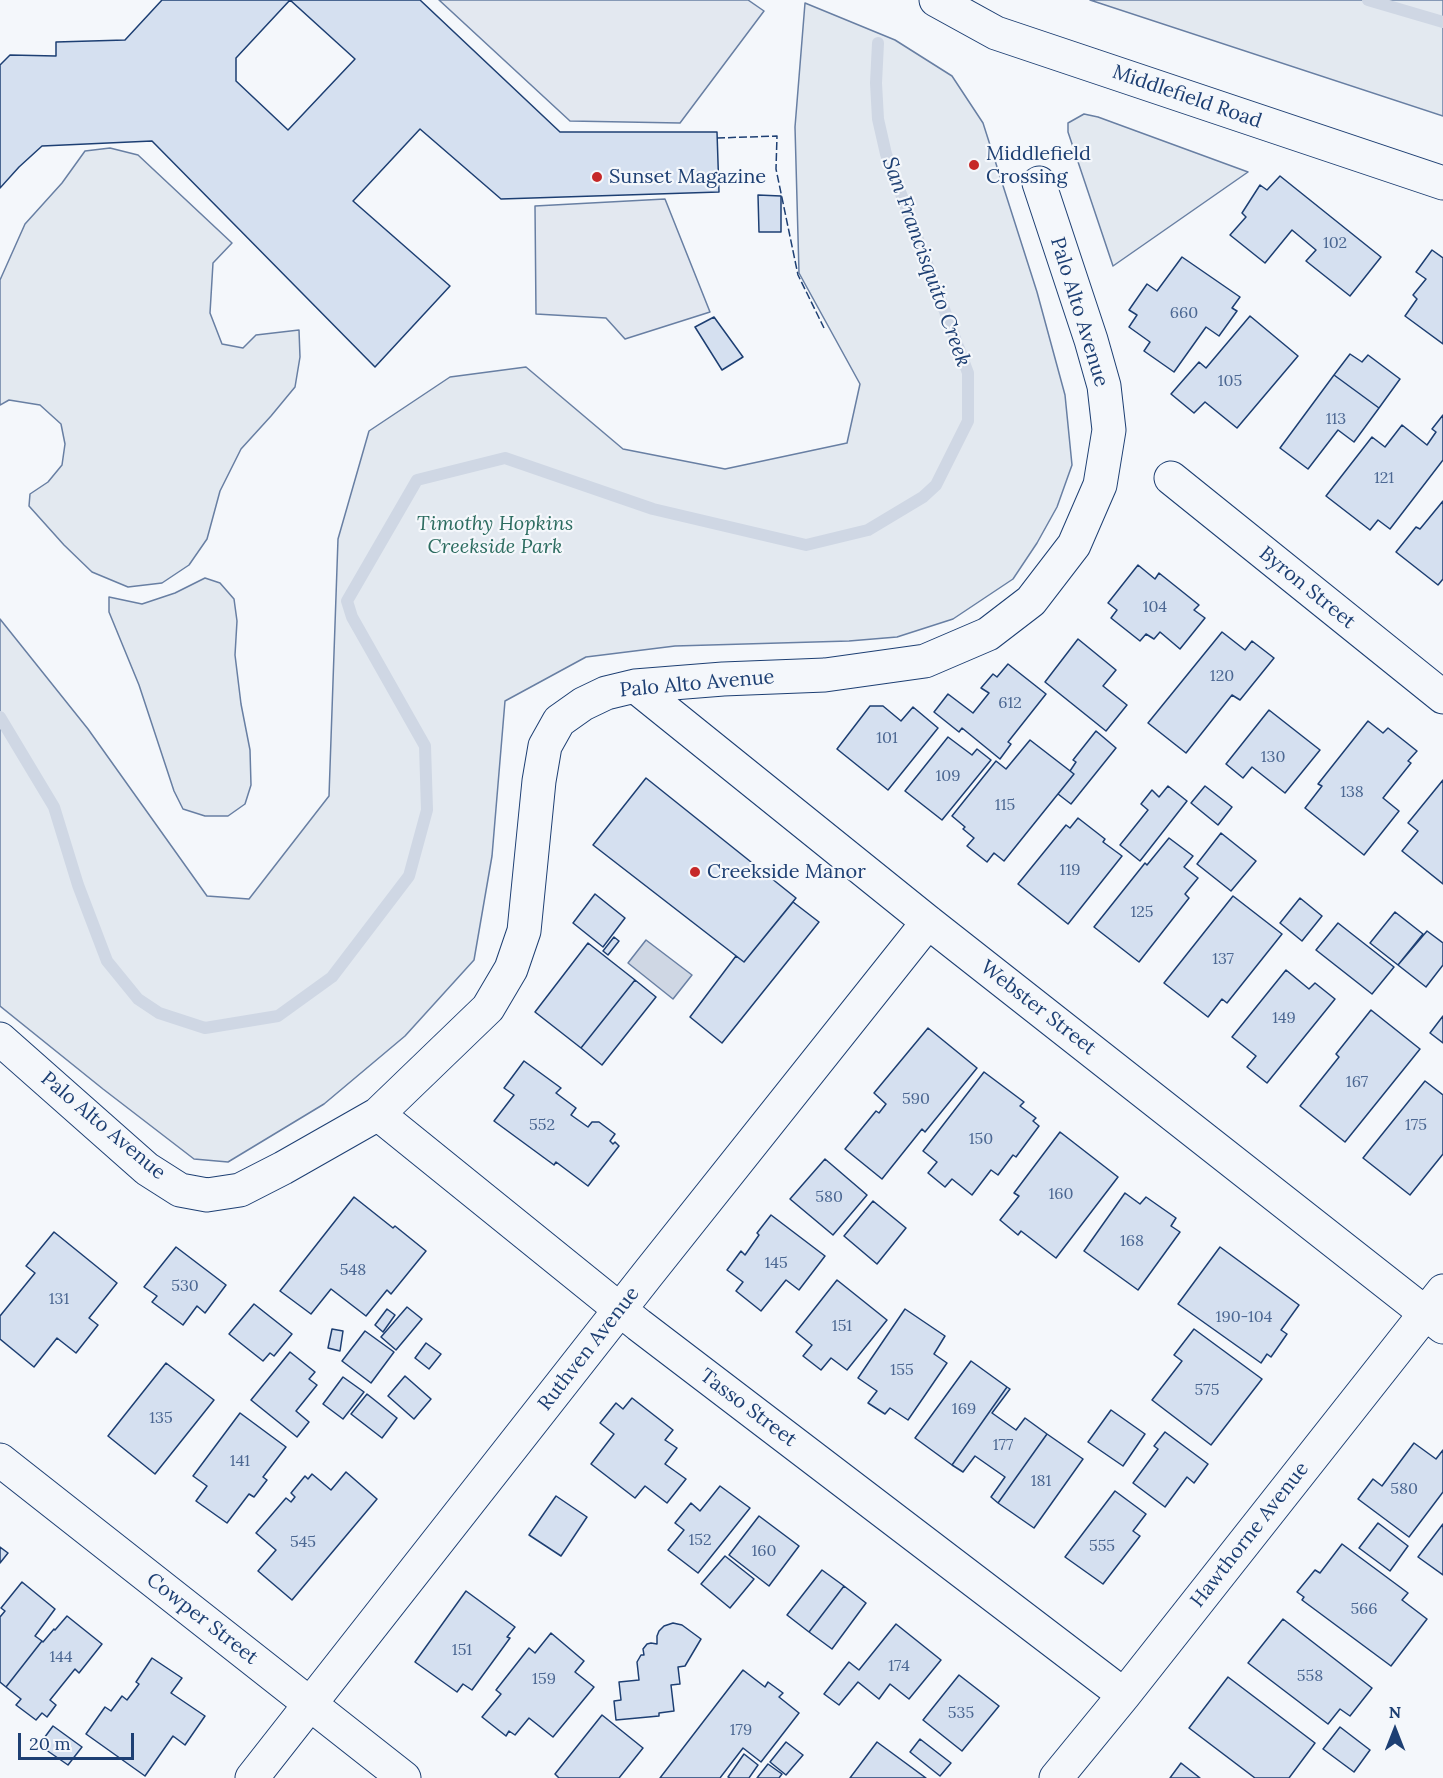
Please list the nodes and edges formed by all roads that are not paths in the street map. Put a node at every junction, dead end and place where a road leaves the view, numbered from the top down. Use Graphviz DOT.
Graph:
graph roads {
  1 [pos="936,0"];
  2 [pos="1039,183"];
  3 [pos="1443,183"];
  4 [pos="1171,478"];
  5 [pos="635,686"];
  6 [pos="1443,697"];
  7 [pos="928,921"];
  8 [pos="0,1039"];
  9 [pos="378,1114"];
  10 [pos="620,1309"];
  11 [pos="1437,1310"];
  12 [pos="0,1460"];
  13 [pos="1124,1695"];
  14 [pos="310,1704"];
  15 [pos="252,1778"];
  16 [pos="404,1778"];
  17 [pos="1056,1778"];
  1 -- 3 [label="street, Middlefield Road"];
  2 -- 5 [label="street, Palo Alto Avenue"];
  4 -- 6 [label="street, Byron Street"];
  5 -- 7 [label="street, Webster Street"];
  5 -- 9 [label="street, Palo Alto Avenue"];
  7 -- 10 [label="street, Ruthven Avenue"];
  7 -- 11 [label="street, Webster Street"];
  8 -- 9 [label="street, Palo Alto Avenue"];
  9 -- 10 [label="street, Tasso Street"];
  10 -- 13 [label="street, Tasso Street"];
  10 -- 14 [label="street, Ruthven Avenue"];
  11 -- 13 [label="street, Hawthorne Avenue"];
  12 -- 14 [label="street, Cowper Street"];
  13 -- 17 [label="street, Hawthorne Avenue"];
  14 -- 15 [label="street, Ruthven Avenue"];
  14 -- 16 [label="street, Cowper Street"];
}
